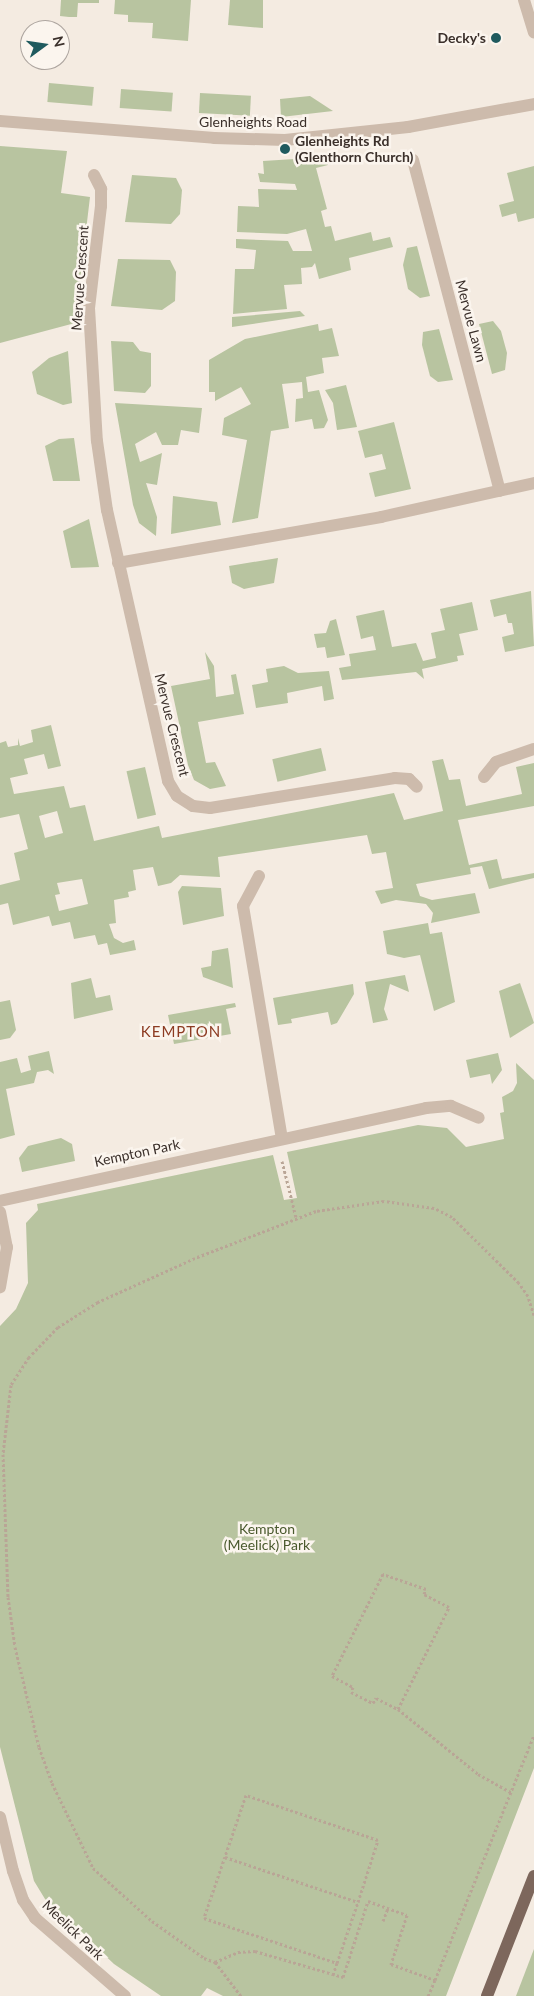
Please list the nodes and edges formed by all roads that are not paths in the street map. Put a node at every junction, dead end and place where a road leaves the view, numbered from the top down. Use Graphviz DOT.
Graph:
graph roads {
  1 [pos="524,0"];
  2 [pos="534,33"];
  3 [pos="534,104"];
  4 [pos="0,121"];
  5 [pos="413,160"];
  6 [pos="94,175"];
  7 [pos="534,483"];
  8 [pos="500,491"];
  9 [pos="118,563"];
  10 [pos="534,749"];
  11 [pos="484,777"];
  12 [pos="417,787"];
  13 [pos="259,876"];
  14 [pos="478,1118"];
  15 [pos="282,1138"];
  16 [pos="0,1201"];
  17 [pos="0,1212"];
  18 [pos="0,1287"];
  19 [pos="0,1817"];
  20 [pos="534,1876"];
  21 [pos="125,1996"];
  22 [pos="488,1996"];
  1 -- 2 [label="street"];
  3 -- 4 [label="street, Glenheights Road"];
  5 -- 8 [label="street, Mervue Lawn"];
  6 -- 9 [label="street, Mervue Crescent"];
  7 -- 8 [label="street"];
  8 -- 9 [label="street"];
  9 -- 12 [label="street, Mervue Crescent"];
  10 -- 11 [label="street"];
  13 -- 15 [label="street"];
  14 -- 15 [label="street, Kempton Park"];
  15 -- 16 [label="street, Kempton Park"];
  17 -- 18 [label="street"];
  19 -- 21 [label="street, Meelick Park"];
  20 -- 22 [label="main road"];
}
